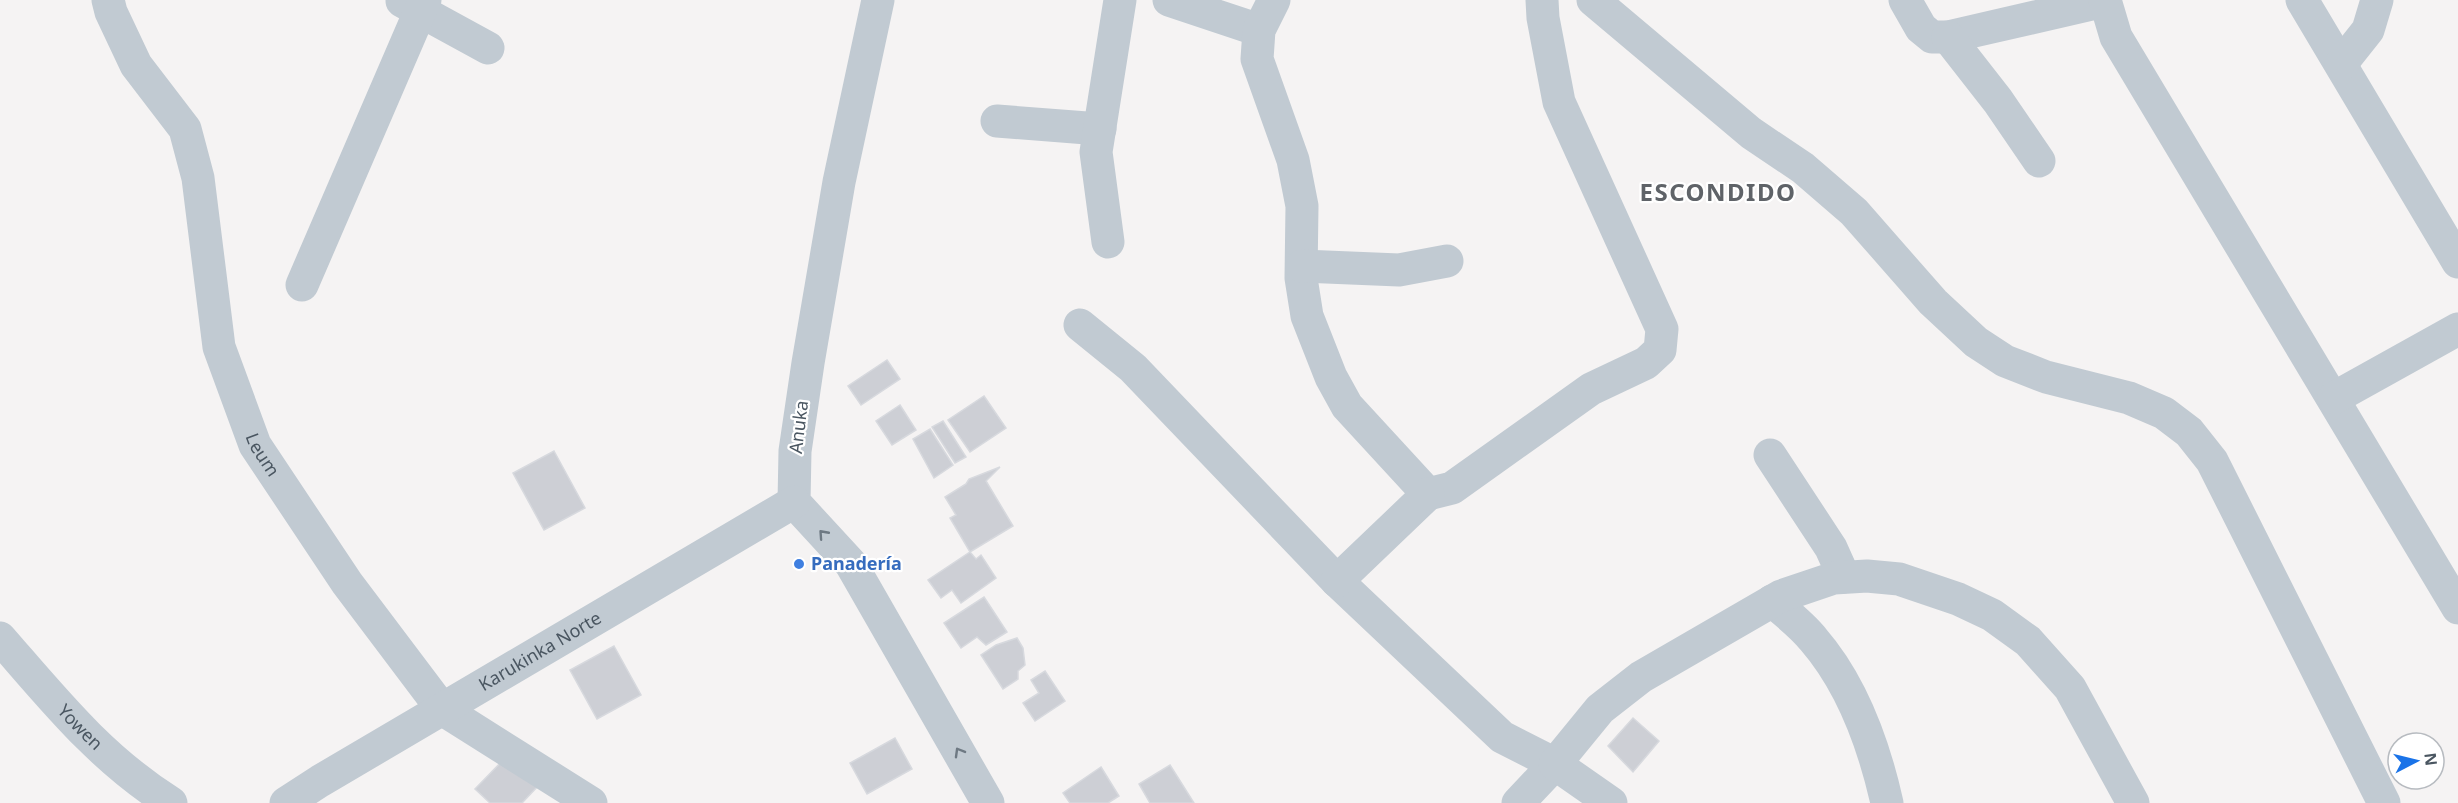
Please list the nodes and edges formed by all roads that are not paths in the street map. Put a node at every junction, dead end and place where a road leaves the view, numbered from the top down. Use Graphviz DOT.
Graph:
graph roads {
  1 [pos="108,0"];
  2 [pos="878,0"];
  3 [pos="1120,0"];
  4 [pos="1169,0"];
  5 [pos="1274,0"];
  6 [pos="1542,0"];
  7 [pos="1593,0"];
  8 [pos="1905,0"];
  9 [pos="2302,0"];
  10 [pos="2377,0"];
  11 [pos="2105,1"];
  12 [pos="415,3"];
  13 [pos="1259,30"];
  14 [pos="1948,37"];
  15 [pos="488,48"];
  16 [pos="2341,64"];
  17 [pos="998,121"];
  18 [pos="1100,129"];
  19 [pos="2039,161"];
  20 [pos="1108,242"];
  21 [pos="1447,261"];
  22 [pos="2458,262"];
  23 [pos="1302,266"];
  24 [pos="302,285"];
  25 [pos="1080,325"];
  26 [pos="2458,329"];
  27 [pos="2334,398"];
  28 [pos="1770,455"];
  29 [pos="1428,494"];
  30 [pos="794,502"];
  31 [pos="1844,577"];
  32 [pos="1337,581"];
  33 [pos="1772,601"];
  34 [pos="2458,608"];
  35 [pos="0,639"];
  36 [pos="442,709"];
  37 [pos="1555,764"];
  38 [pos="171,803"];
  39 [pos="286,803"];
  40 [pos="591,803"];
  41 [pos="988,803"];
  42 [pos="1518,803"];
  43 [pos="1611,803"];
  44 [pos="1887,803"];
  45 [pos="2133,803"];
  46 [pos="2384,803"];
  1 -- 36 [label="street, Leum"];
  2 -- 30 [label="street, Anuka"];
  3 -- 18 [label="street"];
  4 -- 13 [label="street"];
  5 -- 13 [label="street"];
  6 -- 29 [label="street"];
  7 -- 46 [label="street"];
  8 -- 14 [label="street"];
  9 -- 16 [label="street"];
  10 -- 16 [label="street"];
  11 -- 14 [label="street"];
  11 -- 27 [label="street"];
  12 -- 15 [label="street"];
  12 -- 24 [label="street"];
  13 -- 23 [label="street"];
  14 -- 19 [label="street"];
  16 -- 22 [label="street"];
  17 -- 18 [label="street"];
  18 -- 20 [label="street"];
  21 -- 23 [label="street"];
  23 -- 29 [label="street"];
  25 -- 32 [label="street"];
  26 -- 27 [label="street"];
  27 -- 34 [label="street"];
  28 -- 31 [label="street"];
  29 -- 32 [label="street"];
  30 -- 36 [label="street, Karukinka Norte"];
  41 -- 30 [label="street, one-way"];
  31 -- 33 [label="street"];
  31 -- 45 [label="street"];
  32 -- 37 [label="street"];
  33 -- 37 [label="street"];
  33 -- 44 [label="street"];
  35 -- 38 [label="street, Yowen"];
  36 -- 39 [label="street, Karukinka Norte"];
  36 -- 40 [label="street, Leum"];
  37 -- 42 [label="street"];
  37 -- 43 [label="street"];
}
